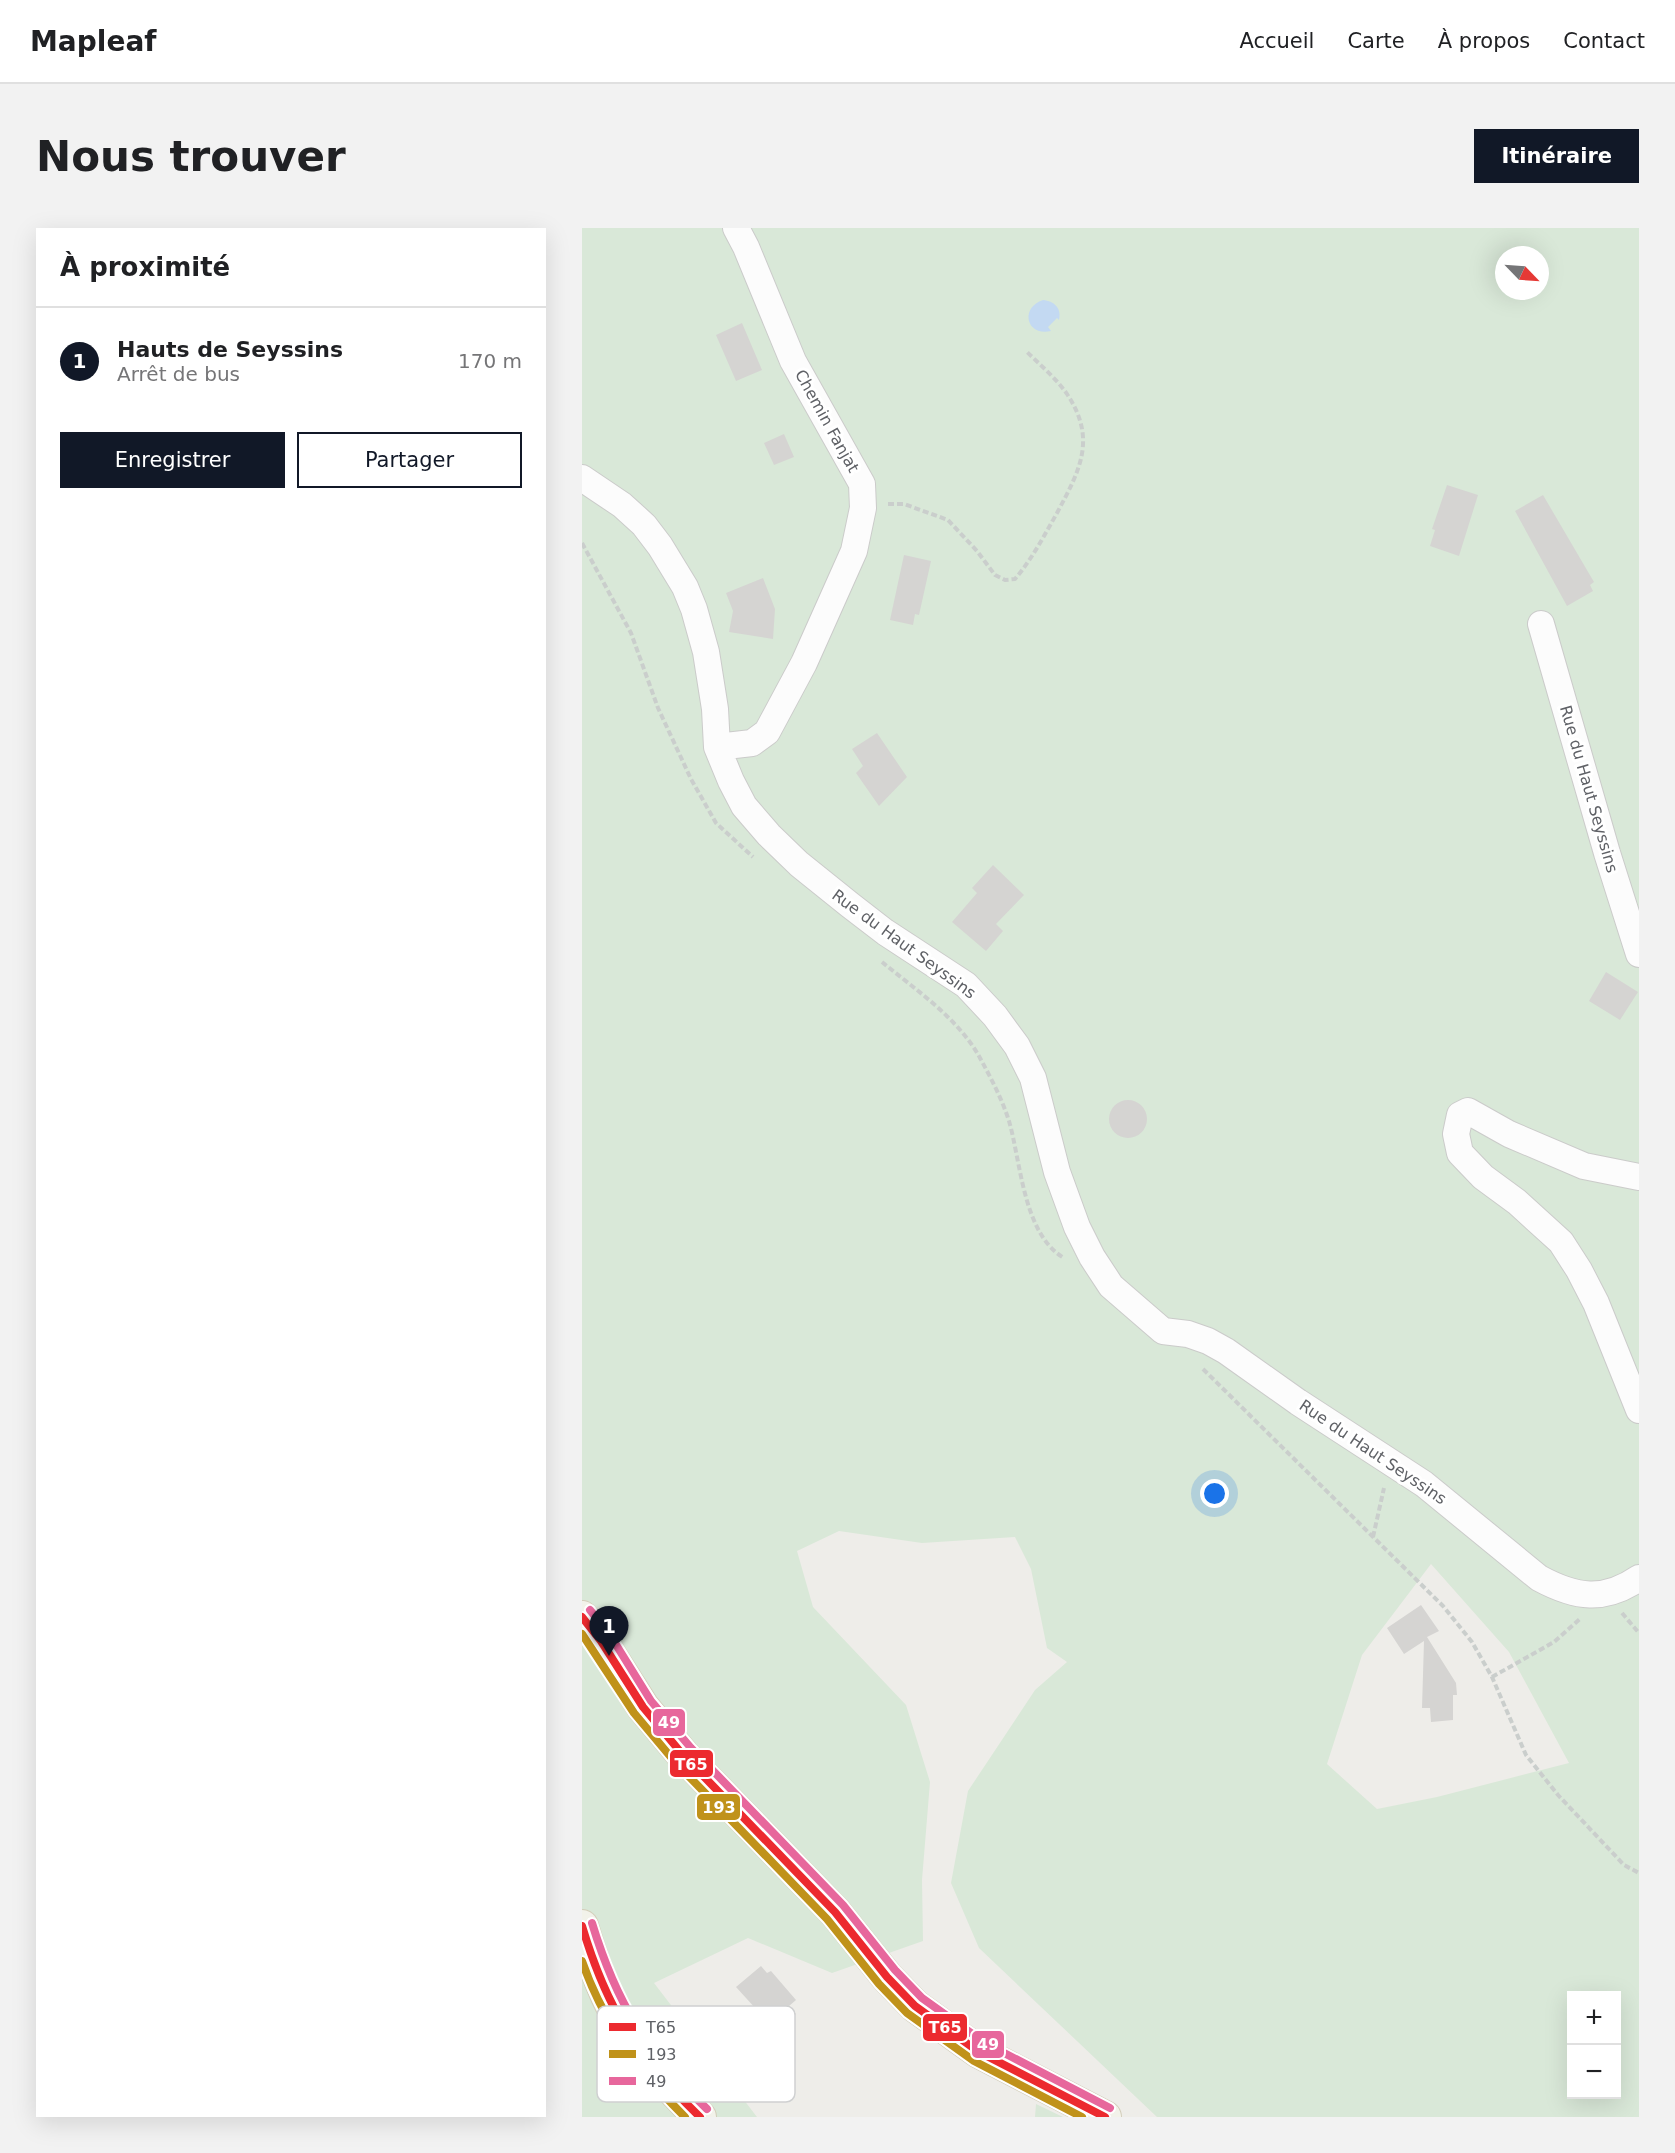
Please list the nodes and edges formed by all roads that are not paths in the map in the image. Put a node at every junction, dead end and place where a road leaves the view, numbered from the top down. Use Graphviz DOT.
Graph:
graph roads {
  1 [pos="736,228"];
  2 [pos="582,478"];
  3 [pos="1541,624"];
  4 [pos="717,747"];
  5 [pos="1639,954"];
  6 [pos="1639,1176"];
  7 [pos="1639,1410"];
  8 [pos="1639,1578"];
  9 [pos="582,1617"];
  10 [pos="582,1926"];
  11 [pos="612,2006"];
  12 [pos="685,2102"];
  13 [pos="700,2117"];
  14 [pos="1106,2117"];
  1 -- 4 [label="street, Chemin Fanjat"];
  2 -- 4 [label="street, Rue du Haut Seyssins"];
  3 -- 5 [label="street, Rue du Haut Seyssins"];
  4 -- 8 [label="street, Rue du Haut Seyssins"];
  6 -- 7 [label="street"];
  9 -- 14 [label="main road"];
  10 -- 11 [label="main road"];
  12 -- 13 [label="main road"];
}
